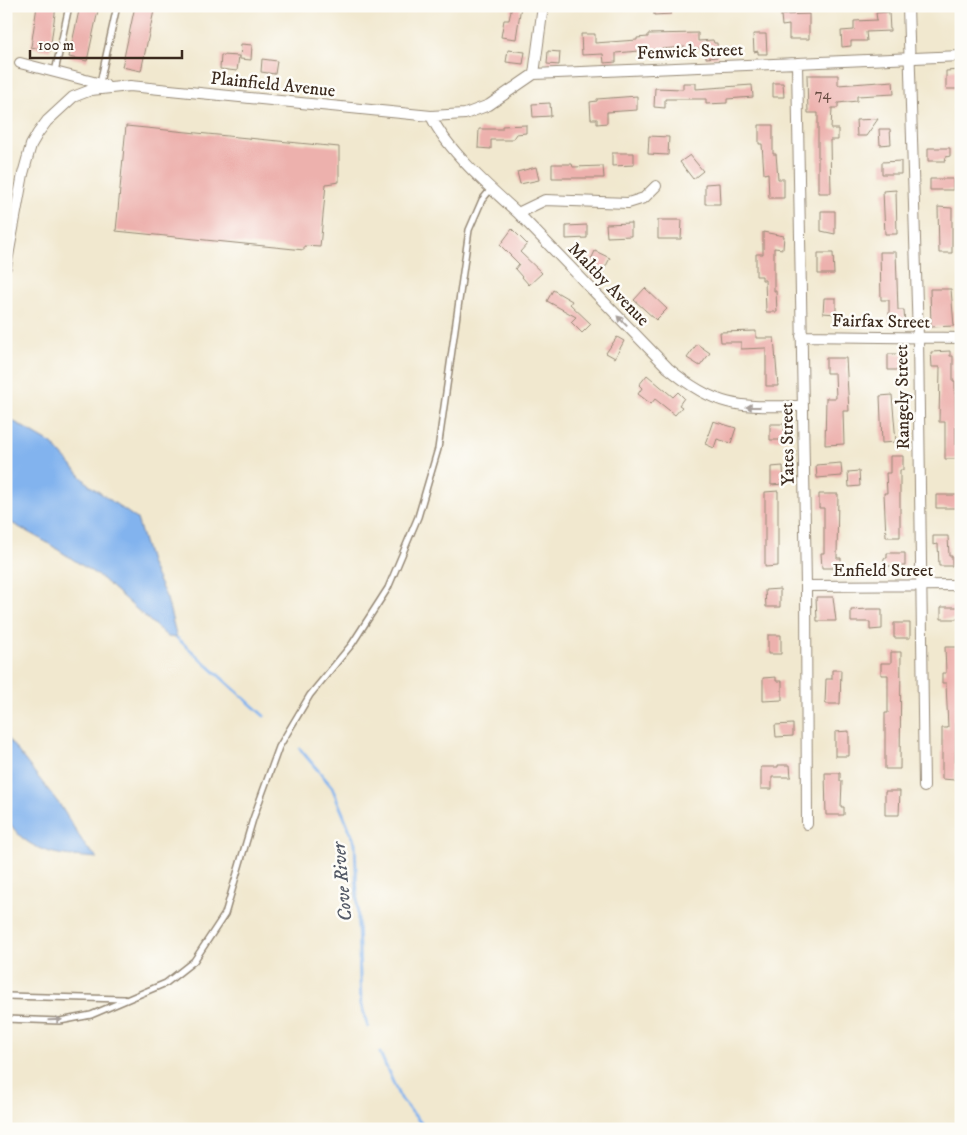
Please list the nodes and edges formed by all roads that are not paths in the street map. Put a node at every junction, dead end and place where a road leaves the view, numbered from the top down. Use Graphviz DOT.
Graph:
graph roads {
  1 [pos="69,6"];
  2 [pos="116,6"];
  3 [pos="543,6"];
  4 [pos="908,6"];
  5 [pos="961,56"];
  6 [pos="911,58"];
  7 [pos="20,63"];
  8 [pos="797,63"];
  9 [pos="55,72"];
  10 [pos="534,74"];
  11 [pos="100,84"];
  12 [pos="111,87"];
  13 [pos="431,116"];
  14 [pos="656,186"];
  15 [pos="491,189"];
  16 [pos="518,213"];
  17 [pos="6,266"];
  18 [pos="801,336"];
  19 [pos="918,338"];
  20 [pos="961,338"];
  21 [pos="802,406"];
  22 [pos="961,585"];
  23 [pos="806,586"];
  24 [pos="920,587"];
  25 [pos="924,787"];
  26 [pos="807,824"];
  27 [pos="6,996"];
  28 [pos="127,999"];
  29 [pos="6,1019"];
  1 -- 9 [label="lane"];
  2 -- 11 [label="lane"];
  3 -- 10 [label="street"];
  4 -- 6 [label="street, Rangely Street"];
  5 -- 6 [label="street, Fenwick Street"];
  6 -- 8 [label="street, Fenwick Street"];
  6 -- 19 [label="street, Rangely Street"];
  7 -- 9 [label="street, Plainfield Avenue"];
  8 -- 10 [label="street, Fenwick Street"];
  8 -- 18 [label="street, Yates Street"];
  9 -- 11 [label="street, Plainfield Avenue"];
  10 -- 13 [label="street"];
  11 -- 12 [label="street, Plainfield Avenue"];
  12 -- 13 [label="street, Plainfield Avenue"];
  12 -- 17 [label="street, Plainfield Avenue"];
  13 -- 15 [label="street, Maltby Avenue"];
  14 -- 16 [label="street"];
  15 -- 16 [label="street, Maltby Avenue"];
  15 -- 28 [label="lane"];
  21 -- 16 [label="street, Maltby Avenue, one-way"];
  18 -- 19 [label="street, Fairfax Street"];
  18 -- 21 [label="street, Yates Street"];
  19 -- 20 [label="street, Fairfax Street"];
  19 -- 24 [label="street, Rangely Street"];
  21 -- 23 [label="street, Yates Street"];
  22 -- 24 [label="street, Enfield Street"];
  23 -- 24 [label="street, Enfield Street"];
  23 -- 26 [label="street, Yates Street"];
  24 -- 25 [label="street, Rangely Street"];
  27 -- 28 [label="lane"];
  29 -- 28 [label="lane, one-way"];
}
